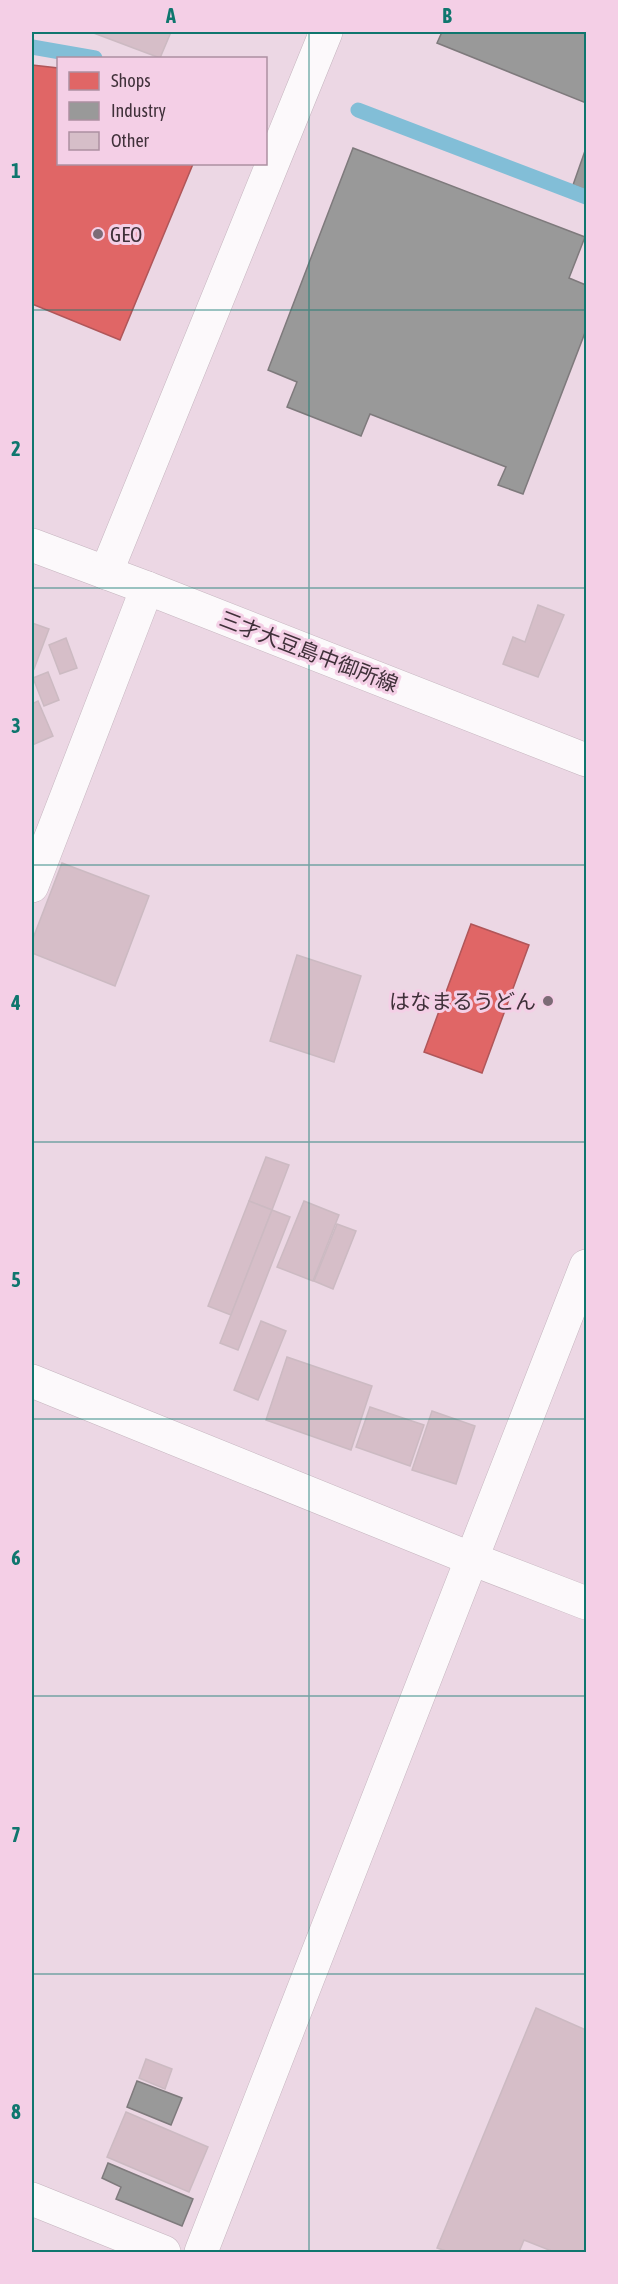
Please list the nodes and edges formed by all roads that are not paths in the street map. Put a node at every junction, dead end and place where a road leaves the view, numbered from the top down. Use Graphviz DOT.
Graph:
graph roads {
  1 [pos="326,32"];
  2 [pos="32,545"];
  3 [pos="106,573"];
  4 [pos="147,588"];
  5 [pos="586,760"];
  6 [pos="32,886"];
  7 [pos="586,1266"];
  8 [pos="32,1381"];
  9 [pos="472,1559"];
  10 [pos="586,1603"];
  11 [pos="32,2199"];
  12 [pos="164,2253"];
  13 [pos="201,2253"];
  1 -- 3 [label="street"];
  2 -- 3 [label="street, 三才大豆島中御所線"];
  3 -- 4 [label="street, 三才大豆島中御所線"];
  4 -- 5 [label="street, 三才大豆島中御所線"];
  4 -- 6 [label="street"];
  7 -- 9 [label="street"];
  8 -- 9 [label="street"];
  9 -- 10 [label="street"];
  9 -- 13 [label="street"];
  11 -- 12 [label="street"];
}
